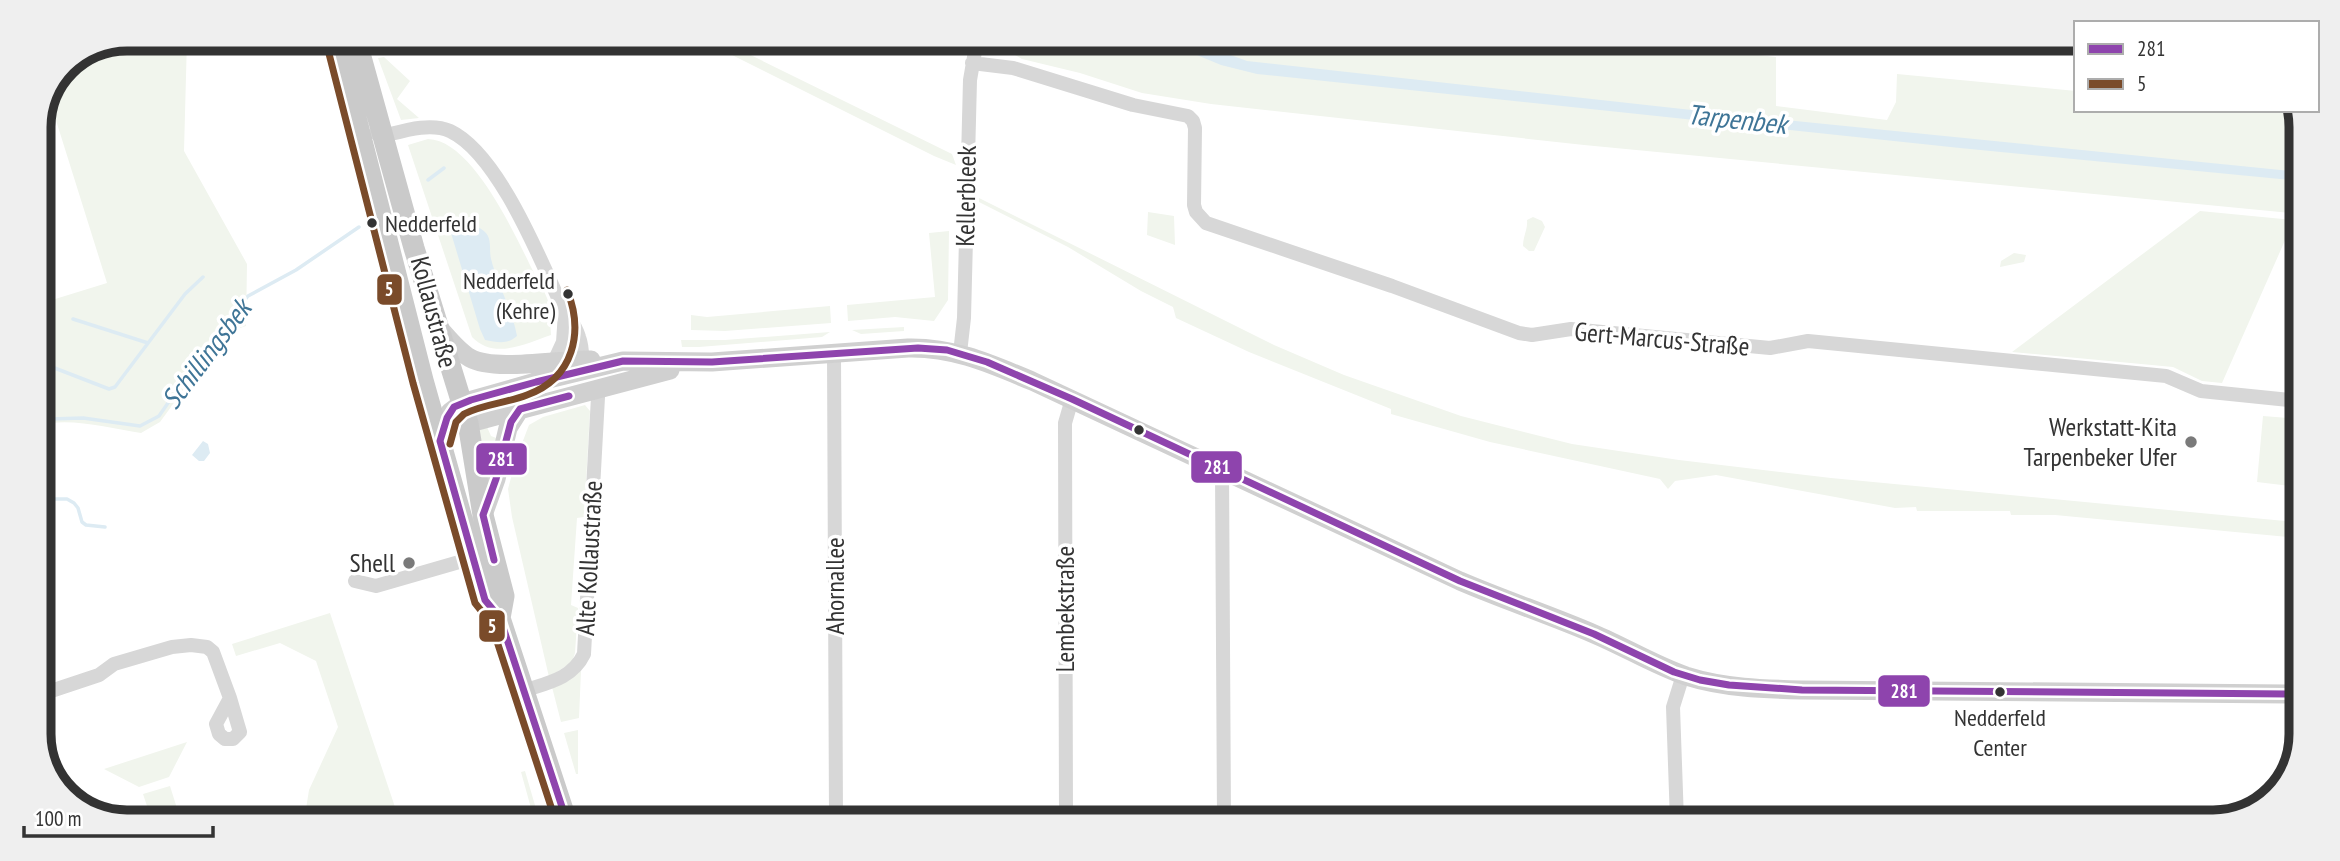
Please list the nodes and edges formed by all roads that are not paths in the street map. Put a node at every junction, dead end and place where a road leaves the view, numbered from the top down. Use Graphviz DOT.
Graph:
graph roads {
  1 [pos="338,51"];
  2 [pos="359,51"];
  3 [pos="975,51"];
  4 [pos="972,64"];
  5 [pos="357,122"];
  6 [pos="383,136"];
  7 [pos="565,313"];
  8 [pos="438,327"];
  9 [pos="960,353"];
  10 [pos="834,354"];
  11 [pos="555,361"];
  12 [pos="712,362"];
  13 [pos="583,365"];
  14 [pos="536,382"];
  15 [pos="596,388"];
  16 [pos="576,393"];
  17 [pos="1072,399"];
  18 [pos="2289,400"];
  19 [pos="429,402"];
  20 [pos="520,409"];
  21 [pos="465,413"];
  22 [pos="447,418"];
  23 [pos="440,441"];
  24 [pos="1222,470"];
  25 [pos="483,514"];
  26 [pos="473,558"];
  27 [pos="355,581"];
  28 [pos="500,618"];
  29 [pos="1683,675"];
  30 [pos="51,691"];
  31 [pos="523,691"];
  32 [pos="2289,694"];
  33 [pos="230,698"];
  34 [pos="563,810"];
  35 [pos="836,810"];
  36 [pos="1066,810"];
  37 [pos="1224,810"];
  38 [pos="1677,810"];
  1 -- 5 [label="main road, Kollaustraße"];
  2 -- 6 [label="main road, Kollaustraße"];
  3 -- 4 [label="street, Kellerbleek"];
  4 -- 9 [label="street, Kellerbleek"];
  4 -- 18 [label="street, Gert-Marcus-Straße"];
  5 -- 6 [label="street"];
  5 -- 19 [label="main road, Kollaustraße"];
  6 -- 7 [label="street"];
  6 -- 8 [label="main road, Kollaustraße"];
  7 -- 11 [label="street"];
  7 -- 13 [label="street"];
  8 -- 11 [label="main road"];
  8 -- 21 [label="main road, Kollaustraße"];
  9 -- 10 [label="main road"];
  9 -- 17 [label="main road"];
  10 -- 12 [label="main road"];
  10 -- 35 [label="street, Ahornallee"];
  11 -- 13 [label="main road"];
  11 -- 14 [label="street"];
  12 -- 13 [label="main road"];
  12 -- 15 [label="main road"];
  13 -- 14 [label="main road"];
  13 -- 16 [label="main road"];
  14 -- 21 [label="main road"];
  15 -- 16 [label="main road"];
  15 -- 31 [label="street, Alte Kollaustraße"];
  16 -- 20 [label="main road"];
  17 -- 24 [label="main road"];
  17 -- 36 [label="street, Lembekstraße"];
  19 -- 22 [label="main road"];
  19 -- 23 [label="main road, Kollaustraße"];
  20 -- 21 [label="main road"];
  20 -- 25 [label="main road"];
  21 -- 22 [label="main road"];
  21 -- 25 [label="main road, Kollaustraße"];
  22 -- 23 [label="main road"];
  23 -- 26 [label="main road, Kollaustraße"];
  24 -- 29 [label="main road"];
  24 -- 37 [label="street"];
  25 -- 28 [label="main road, Kollaustraße"];
  26 -- 27 [label="street"];
  26 -- 28 [label="main road, Kollaustraße"];
  28 -- 31 [label="main road, Kollaustraße"];
  29 -- 32 [label="main road"];
  29 -- 38 [label="street"];
  30 -- 33 [label="street"];
  31 -- 34 [label="main road, Kollaustraße"];
}
